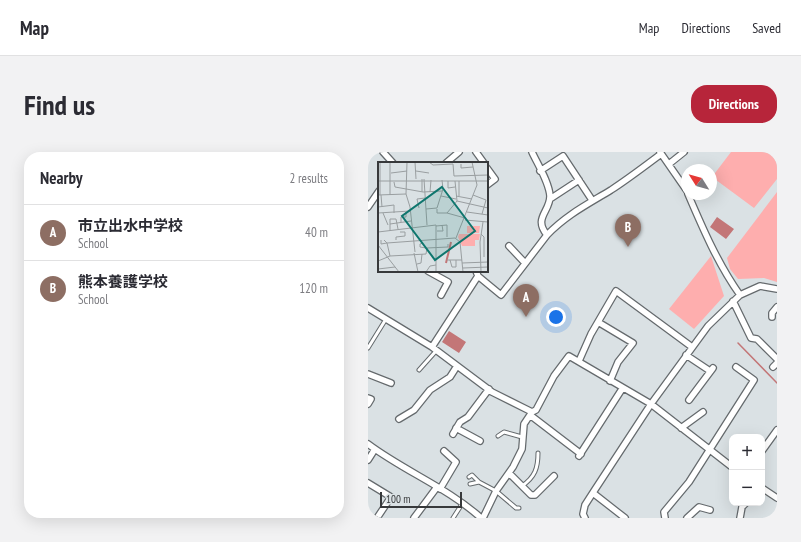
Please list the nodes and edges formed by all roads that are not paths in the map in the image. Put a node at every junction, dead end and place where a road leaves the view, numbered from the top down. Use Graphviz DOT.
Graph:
graph roads {
  1 [pos="383,152"];
  2 [pos="459,152"];
  3 [pos="476,152"];
  4 [pos="532,152"];
  5 [pos="684,152"];
  6 [pos="661,153"];
  7 [pos="392,162"];
  8 [pos="447,162"];
  9 [pos="483,162"];
  10 [pos="669,164"];
  11 [pos="488,170"];
  12 [pos="540,171"];
  13 [pos="579,180"];
  14 [pos="681,182"];
  15 [pos="488,184"];
  16 [pos="378,192"];
  17 [pos="550,199"];
  18 [pos="592,200"];
  19 [pos="691,200"];
  20 [pos="368,207"];
  21 [pos="547,234"];
  22 [pos="509,246"];
  23 [pos="525,263"];
  24 [pos="432,272"];
  25 [pos="477,273"];
  26 [pos="777,289"];
  27 [pos="441,295"];
  28 [pos="740,295"];
  29 [pos="733,301"];
  30 [pos="777,307"];
  31 [pos="368,308"];
  32 [pos="772,317"];
  33 [pos="386,319"];
  34 [pos="598,322"];
  35 [pos="692,347"];
  36 [pos="368,348"];
  37 [pos="434,349"];
  38 [pos="686,355"];
  39 [pos="777,358"];
  40 [pos="579,361"];
  41 [pos="458,366"];
  42 [pos="736,367"];
  43 [pos="419,370"];
  44 [pos="368,374"];
  45 [pos="610,381"];
  46 [pos="391,383"];
  47 [pos="622,388"];
  48 [pos="489,389"];
  49 [pos="368,398"];
  50 [pos="689,400"];
  51 [pos="368,404"];
  52 [pos="651,404"];
  53 [pos="703,412"];
  54 [pos="531,414"];
  55 [pos="398,419"];
  56 [pos="456,428"];
  57 [pos="681,428"];
  58 [pos="777,430"];
  59 [pos="453,434"];
  60 [pos="498,436"];
  61 [pos="522,437"];
  62 [pos="480,441"];
  63 [pos="368,444"];
  64 [pos="765,447"];
  65 [pos="375,449"];
  66 [pos="444,451"];
  67 [pos="709,451"];
  68 [pos="538,453"];
  69 [pos="368,460"];
  70 [pos="729,465"];
  71 [pos="509,473"];
  72 [pos="554,476"];
  73 [pos="468,477"];
  74 [pos="479,482"];
  75 [pos="368,483"];
  76 [pos="470,484"];
  77 [pos="522,486"];
  78 [pos="438,488"];
  79 [pos="765,490"];
  80 [pos="496,491"];
  81 [pos="593,493"];
  82 [pos="777,498"];
  83 [pos="462,504"];
  84 [pos="743,506"];
  85 [pos="519,508"];
  86 [pos="710,510"];
  87 [pos="622,517"];
  88 [pos="377,518"];
  89 [pos="414,518"];
  90 [pos="453,518"];
  91 [pos="482,518"];
  92 [pos="585,518"];
  93 [pos="663,518"];
  94 [pos="687,518"];
  95 [pos="740,518"];
  1 -- 7 [label="street"];
  2 -- 8 [label="street"];
  3 -- 9 [label="street"];
  4 -- 12 [label="street"];
  5 -- 10 [label="street"];
  6 -- 10 [label="street"];
  6 -- 18 [label="street"];
  10 -- 14 [label="street"];
  11 -- 15 [label="street"];
  12 -- 13 [label="street"];
  12 -- 17 [label="street"];
  13 -- 17 [label="street"];
  13 -- 18 [label="street"];
  16 -- 20 [label="street"];
  17 -- 21 [label="street"];
  18 -- 21 [label="street"];
  19 -- 28 [label="street"];
  21 -- 23 [label="street"];
  22 -- 23 [label="street"];
  23 -- 25 [label="street"];
  24 -- 27 [label="street"];
  25 -- 37 [label="street"];
  26 -- 28 [label="street"];
  28 -- 29 [label="street"];
  29 -- 35 [label="street"];
  29 -- 39 [label="street"];
  30 -- 32 [label="street"];
  31 -- 33 [label="street"];
  33 -- 36 [label="lane"];
  33 -- 37 [label="street"];
  34 -- 35 [label="street"];
  34 -- 40 [label="street"];
  34 -- 45 [label="street"];
  35 -- 38 [label="street"];
  37 -- 41 [label="street"];
  37 -- 43 [label="lane"];
  38 -- 50 [label="street"];
  38 -- 52 [label="street"];
  40 -- 45 [label="street"];
  40 -- 54 [label="street"];
  41 -- 48 [label="street"];
  41 -- 55 [label="street"];
  42 -- 67 [label="street"];
  44 -- 46 [label="street"];
  45 -- 47 [label="street"];
  47 -- 52 [label="street"];
  47 -- 54 [label="street"];
  48 -- 54 [label="street"];
  48 -- 56 [label="street"];
  49 -- 51 [label="street"];
  52 -- 57 [label="street"];
  52 -- 81 [label="street"];
  53 -- 57 [label="street"];
  54 -- 61 [label="street"];
  56 -- 59 [label="street"];
  56 -- 62 [label="street"];
  57 -- 67 [label="street"];
  58 -- 64 [label="street"];
  60 -- 61 [label="lane"];
  61 -- 71 [label="street"];
  63 -- 65 [label="street"];
  65 -- 69 [label="street"];
  65 -- 78 [label="street"];
  66 -- 78 [label="street"];
  67 -- 70 [label="street"];
  67 -- 93 [label="street"];
  68 -- 77 [label="lane"];
  71 -- 77 [label="street"];
  71 -- 80 [label="street"];
  72 -- 77 [label="street"];
  73 -- 74 [label="lane"];
  74 -- 76 [label="lane"];
  74 -- 80 [label="lane"];
  75 -- 88 [label="street"];
  78 -- 83 [label="street"];
  78 -- 89 [label="street"];
  79 -- 82 [label="street"];
  80 -- 85 [label="lane"];
  80 -- 91 [label="street"];
  81 -- 87 [label="street"];
  81 -- 92 [label="street"];
  83 -- 90 [label="lane"];
  83 -- 91 [label="street"];
  84 -- 95 [label="street"];
  86 -- 94 [label="street"];
}
